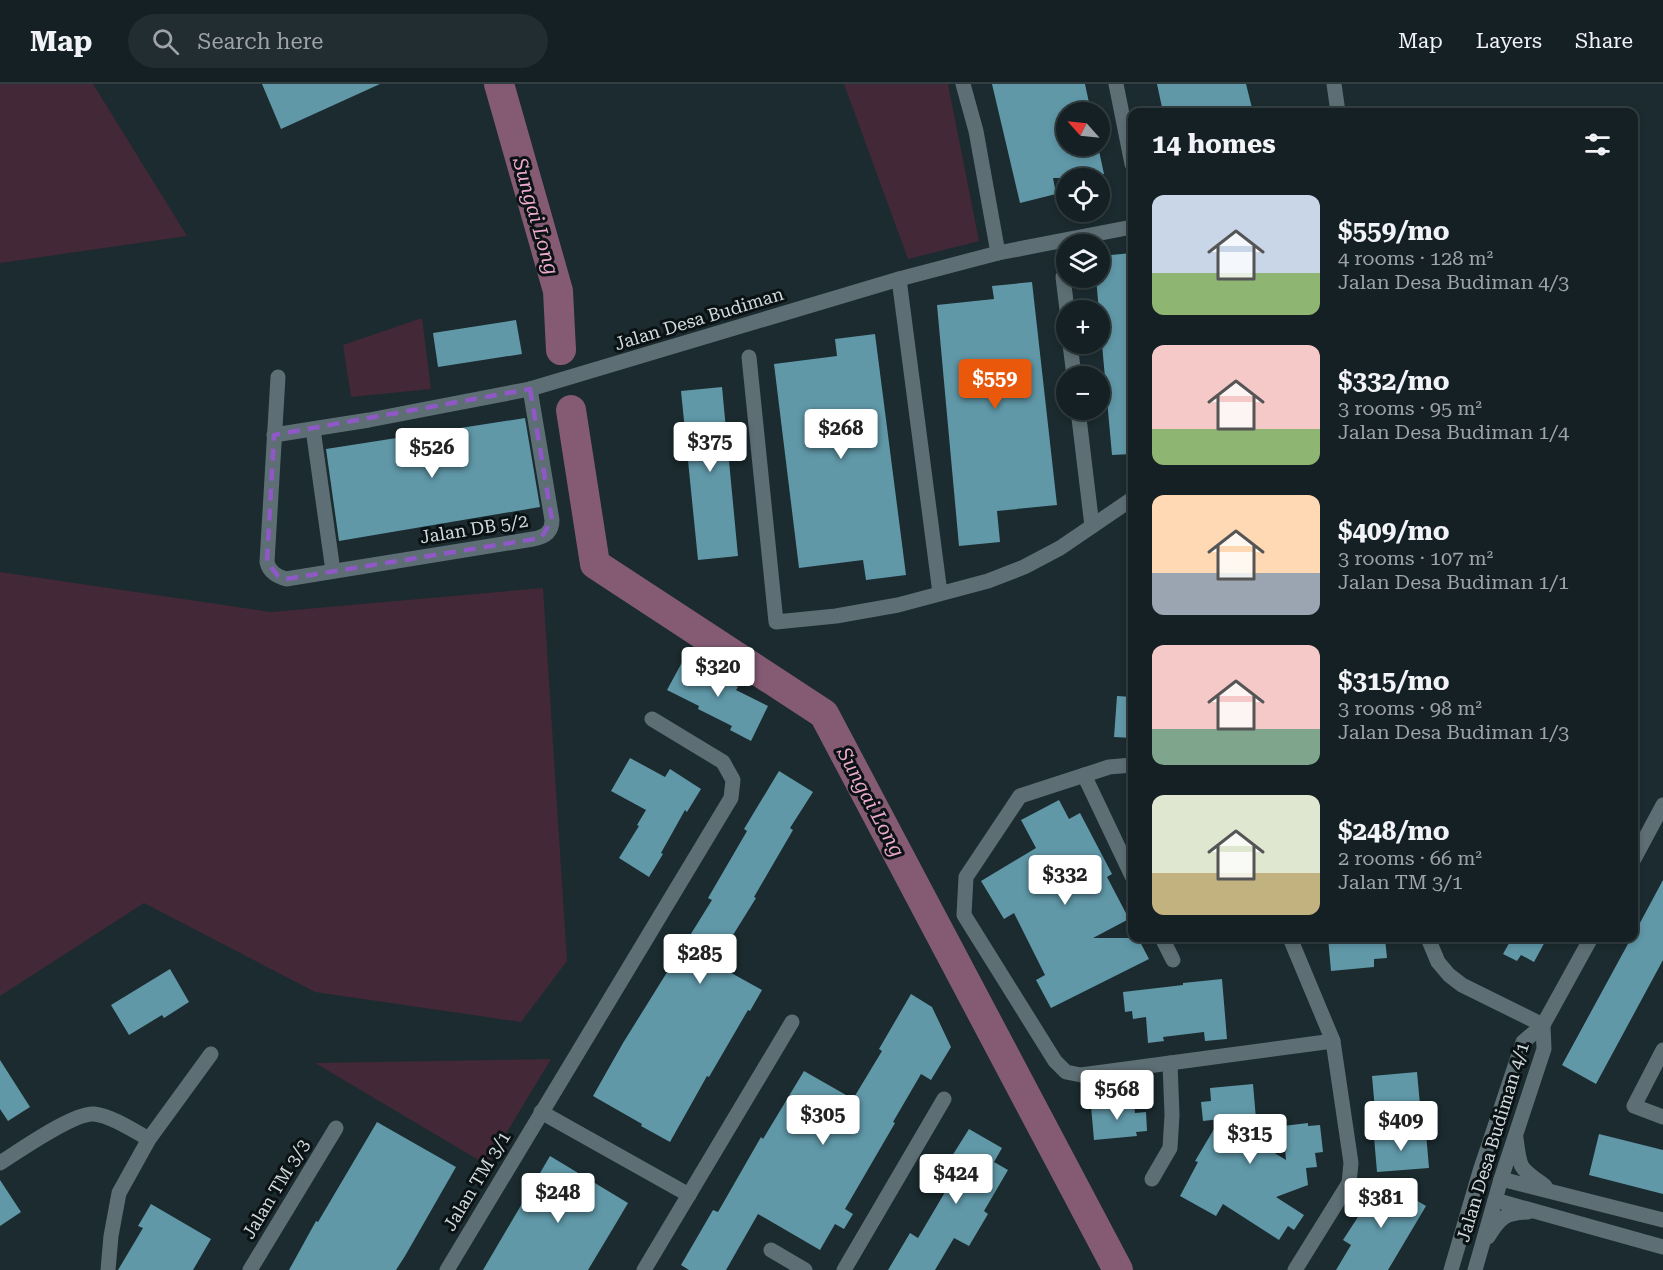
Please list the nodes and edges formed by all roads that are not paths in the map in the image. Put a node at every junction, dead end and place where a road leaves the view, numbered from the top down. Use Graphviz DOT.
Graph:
graph roads {
  1 [pos="963,84"];
  2 [pos="1116,84"];
  3 [pos="1334,84"];
  4 [pos="1337,108"];
  5 [pos="1128,144"];
  6 [pos="1128,228"];
  7 [pos="998,253"];
  8 [pos="899,279"];
  9 [pos="749,357"];
  10 [pos="278,377"];
  11 [pos="530,389"];
  12 [pos="1079,420"];
  13 [pos="313,429"];
  14 [pos="274,435"];
  15 [pos="1128,502"];
  16 [pos="1092,526"];
  17 [pos="333,571"];
  18 [pos="940,593"];
  19 [pos="652,719"];
  20 [pos="1128,765"];
  21 [pos="1084,775"];
  22 [pos="1663,805"];
  23 [pos="1640,831"];
  24 [pos="1128,868"];
  25 [pos="1164,942"];
  26 [pos="1292,942"];
  27 [pos="1430,942"];
  28 [pos="1589,942"];
  29 [pos="1173,960"];
  30 [pos="792,1022"];
  31 [pos="1544,1025"];
  32 [pos="1333,1041"];
  33 [pos="1663,1050"];
  34 [pos="211,1054"];
  35 [pos="1170,1063"];
  36 [pos="944,1100"];
  37 [pos="541,1112"];
  38 [pos="1663,1117"];
  39 [pos="336,1128"];
  40 [pos="1515,1135"];
  41 [pos="149,1139"];
  42 [pos="0,1163"];
  43 [pos="1482,1166"];
  44 [pos="1152,1179"];
  45 [pos="1495,1188"];
  46 [pos="1554,1192"];
  47 [pos="689,1195"];
  48 [pos="1470,1205"];
  49 [pos="1540,1212"];
  50 [pos="1663,1220"];
  51 [pos="1663,1247"];
  52 [pos="1481,1248"];
  53 [pos="771,1250"];
  54 [pos="108,1270"];
  55 [pos="250,1270"];
  56 [pos="447,1270"];
  57 [pos="644,1270"];
  58 [pos="805,1270"];
  59 [pos="844,1270"];
  60 [pos="1295,1270"];
  61 [pos="1451,1270"];
  62 [pos="1475,1270"];
  1 -- 7 [label="street"];
  2 -- 5 [label="street"];
  3 -- 4 [label="street"];
  6 -- 7 [label="street, Jalan Desa Budiman"];
  7 -- 8 [label="street, Jalan Desa Budiman"];
  8 -- 11 [label="street, Jalan Desa Budiman"];
  8 -- 18 [label="street"];
  9 -- 18 [label="street"];
  10 -- 14 [label="street"];
  11 -- 13 [label="street, Jalan Desa Budiman"];
  11 -- 17 [label="street, Jalan DB 5/2"];
  12 -- 16 [label="street"];
  13 -- 14 [label="street, Jalan Desa Budiman"];
  13 -- 17 [label="street"];
  14 -- 17 [label="street, Jalan DB 5/2"];
  15 -- 16 [label="street"];
  16 -- 18 [label="street"];
  19 -- 37 [label="street, Jalan TM 3/1"];
  20 -- 21 [label="street"];
  21 -- 24 [label="street"];
  21 -- 35 [label="street"];
  22 -- 23 [label="street"];
  25 -- 29 [label="street"];
  26 -- 32 [label="street"];
  27 -- 31 [label="street, Jalan Desa Budiman 4/1"];
  28 -- 31 [label="street, Jalan Desa Budiman 4/1"];
  30 -- 47 [label="street"];
  31 -- 40 [label="street, Jalan Desa Budiman 4/1"];
  31 -- 43 [label="street, Jalan Desa Budiman 4/1"];
  32 -- 35 [label="street"];
  32 -- 60 [label="street"];
  33 -- 38 [label="street"];
  34 -- 41 [label="street"];
  35 -- 44 [label="street"];
  36 -- 59 [label="street"];
  37 -- 47 [label="street"];
  37 -- 56 [label="street, Jalan TM 3/1"];
  39 -- 55 [label="street, Jalan TM 3/3"];
  40 -- 45 [label="street, Jalan Desa Budiman 4/1"];
  40 -- 46 [label="street"];
  41 -- 42 [label="street"];
  41 -- 54 [label="street"];
  43 -- 45 [label="street"];
  43 -- 48 [label="street, Jalan Desa Budiman 4/1"];
  45 -- 46 [label="street"];
  45 -- 48 [label="street"];
  45 -- 49 [label="street"];
  45 -- 52 [label="street, Jalan Desa Budiman 4/1"];
  46 -- 50 [label="street"];
  47 -- 57 [label="street"];
  48 -- 61 [label="street, Jalan Desa Budiman 4/1"];
  49 -- 51 [label="street"];
  49 -- 52 [label="street"];
  52 -- 62 [label="street, Jalan Desa Budiman 4/1"];
  53 -- 58 [label="street"];
}
